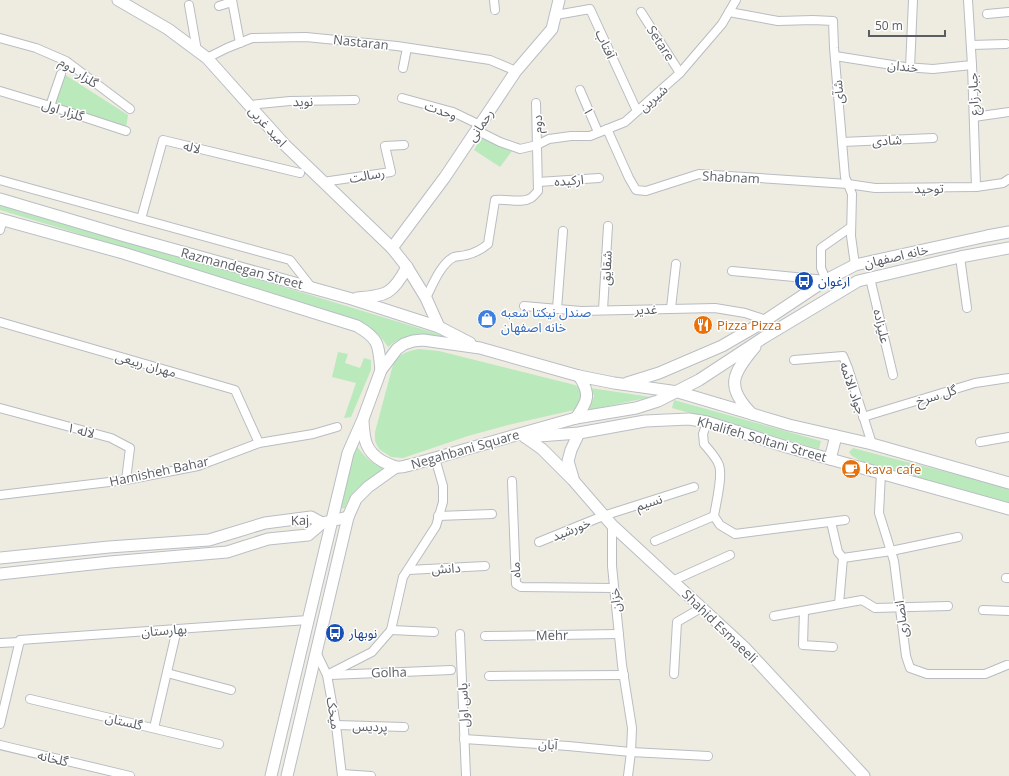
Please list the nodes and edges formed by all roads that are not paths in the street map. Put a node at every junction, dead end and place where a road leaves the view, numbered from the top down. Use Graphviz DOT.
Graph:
graph roads {
  1 [pos="118,0"];
  2 [pos="494,0"];
  3 [pos="559,0"];
  4 [pos="736,0"];
  5 [pos="913,0"];
  6 [pos="968,0"];
  7 [pos="232,1"];
  8 [pos="189,5"];
  9 [pos="219,6"];
  10 [pos="494,10"];
  11 [pos="641,12"];
  12 [pos="729,12"];
  13 [pos="1009,12"];
  14 [pos="556,14"];
  15 [pos="987,14"];
  16 [pos="0,38"];
  17 [pos="240,43"];
  18 [pos="1006,44"];
  19 [pos="971,45"];
  20 [pos="407,48"];
  21 [pos="197,51"];
  22 [pos="835,56"];
  23 [pos="206,58"];
  24 [pos="972,65"];
  25 [pos="403,68"];
  26 [pos="910,68"];
  27 [pos="516,71"];
  28 [pos="680,73"];
  29 [pos="62,74"];
  30 [pos="580,90"];
  31 [pos="0,91"];
  32 [pos="402,98"];
  33 [pos="355,100"];
  34 [pos="536,103"];
  35 [pos="50,106"];
  36 [pos="250,106"];
  37 [pos="130,109"];
  38 [pos="638,111"];
  39 [pos="1009,112"];
  40 [pos="974,116"];
  41 [pos="478,128"];
  42 [pos="607,129"];
  43 [pos="126,131"];
  44 [pos="598,132"];
  45 [pos="933,138"];
  46 [pos="842,142"];
  47 [pos="404,145"];
  48 [pos="537,145"];
  49 [pos="300,174"];
  50 [pos="599,178"];
  51 [pos="1009,179"];
  52 [pos="0,180"];
  53 [pos="323,182"];
  54 [pos="538,182"];
  55 [pos="848,184"];
  56 [pos="976,187"];
  57 [pos="0,199"];
  58 [pos="1,219"];
  59 [pos="141,219"];
  60 [pos="608,226"];
  61 [pos="851,227"];
  62 [pos="0,230"];
  63 [pos="563,231"];
  64 [pos="1009,232"];
  65 [pos="392,248"];
  66 [pos="1009,248"];
  67 [pos="960,257"];
  68 [pos="676,264"];
  69 [pos="855,265"];
  70 [pos="407,267"];
  71 [pos="732,270"];
  72 [pos="870,278"];
  73 [pos="826,280"];
  74 [pos="312,288"];
  75 [pos="426,298"];
  76 [pos="352,299"];
  77 [pos="524,306"];
  78 [pos="671,308"];
  79 [pos="967,308"];
  80 [pos="557,309"];
  81 [pos="603,310"];
  82 [pos="766,320"];
  83 [pos="0,322"];
  84 [pos="439,327"];
  85 [pos="763,338"];
  86 [pos="480,348"];
  87 [pos="794,360"];
  88 [pos="381,370"];
  89 [pos="893,375"];
  90 [pos="580,376"];
  91 [pos="1009,378"];
  92 [pos="620,384"];
  93 [pos="678,392"];
  94 [pos="0,408"];
  95 [pos="752,414"];
  96 [pos="863,417"];
  97 [pos="576,418"];
  98 [pos="363,419"];
  99 [pos="707,422"];
  100 [pos="337,427"];
  101 [pos="579,433"];
  102 [pos="510,436"];
  103 [pos="836,436"];
  104 [pos="526,437"];
  105 [pos="1009,437"];
  106 [pos="980,442"];
  107 [pos="259,443"];
  108 [pos="872,444"];
  109 [pos="435,458"];
  110 [pos="830,459"];
  111 [pos="396,467"];
  112 [pos="881,473"];
  113 [pos="126,480"];
  114 [pos="573,480"];
  115 [pos="512,481"];
  116 [pos="1009,483"];
  117 [pos="694,487"];
  118 [pos="0,495"];
  119 [pos="1009,509"];
  120 [pos="492,514"];
  121 [pos="438,516"];
  122 [pos="603,516"];
  123 [pos="714,516"];
  124 [pos="348,517"];
  125 [pos="845,520"];
  126 [pos="327,522"];
  127 [pos="831,522"];
  128 [pos="612,525"];
  129 [pos="958,537"];
  130 [pos="655,541"];
  131 [pos="539,542"];
  132 [pos="113,547"];
  133 [pos="891,551"];
  134 [pos="730,555"];
  135 [pos="0,558"];
  136 [pos="842,558"];
  137 [pos="115,562"];
  138 [pos="485,566"];
  139 [pos="408,570"];
  140 [pos="0,574"];
  141 [pos="672,581"];
  142 [pos="614,588"];
  143 [pos="839,604"];
  144 [pos="948,606"];
  145 [pos="701,608"];
  146 [pos="900,608"];
  147 [pos="983,610"];
  148 [pos="804,611"];
  149 [pos="1009,611"];
  150 [pos="774,616"];
  151 [pos="308,620"];
  152 [pos="178,629"];
  153 [pos="391,630"];
  154 [pos="434,632"];
  155 [pos="460,634"];
  156 [pos="619,634"];
  157 [pos="485,636"];
  158 [pos="20,641"];
  159 [pos="0,643"];
  160 [pos="833,647"];
  161 [pos="316,652"];
  162 [pos="1007,665"];
  163 [pos="451,670"];
  164 [pos="167,673"];
  165 [pos="674,674"];
  166 [pos="327,675"];
  167 [pos="624,675"];
  168 [pos="489,676"];
  169 [pos="231,690"];
  170 [pos="30,700"];
  171 [pos="0,724"];
  172 [pos="336,724"];
  173 [pos="404,727"];
  174 [pos="154,728"];
  175 [pos="464,739"];
  176 [pos="218,744"];
  177 [pos="0,745"];
  178 [pos="631,752"];
  179 [pos="708,756"];
  180 [pos="342,775"];
  181 [pos="130,776"];
  182 [pos="271,776"];
  183 [pos="287,776"];
  184 [pos="371,776"];
  185 [pos="466,776"];
  186 [pos="628,776"];
  187 [pos="864,776"];
  1 -- 21 [label="main road, امید غربی"];
  2 -- 10 [label="street"];
  3 -- 14 [label="main road, رحمانی"];
  4 -- 12 [label="street, شیرین"];
  5 -- 26 [label="street"];
  6 -- 19 [label="street, جبار زارع"];
  7 -- 9 [label="street"];
  7 -- 17 [label="street"];
  8 -- 21 [label="street"];
  11 -- 28 [label="street, Setare"];
  12 -- 22 [label="street, شآی"];
  12 -- 28 [label="street, شیرین"];
  13 -- 15 [label="street"];
  14 -- 27 [label="main road, رحمانی"];
  14 -- 38 [label="street, آفتاب"];
  16 -- 37 [label="street, گلزار دوم"];
  17 -- 20 [label="street, Nastaran"];
  17 -- 23 [label="street, Nastaran"];
  18 -- 19 [label="street"];
  19 -- 24 [label="street, جبار زارع"];
  20 -- 25 [label="street"];
  20 -- 27 [label="street, Nastaran"];
  21 -- 23 [label="main road, امید غربی"];
  22 -- 26 [label="street, خندان"];
  22 -- 46 [label="street, شآی"];
  23 -- 36 [label="main road, امید غربی"];
  24 -- 26 [label="street, خندان"];
  24 -- 40 [label="street, جبار زارع"];
  27 -- 41 [label="main road, رحمانی"];
  28 -- 38 [label="street, شیرین"];
  29 -- 35 [label="street"];
  30 -- 44 [label="street, ۱"];
  31 -- 35 [label="street, گلزار اول"];
  32 -- 41 [label="street, وحدت"];
  33 -- 36 [label="street, نوید"];
  34 -- 48 [label="street, دوم"];
  35 -- 43 [label="street, گلزار اول"];
  36 -- 53 [label="main road, امید غربی"];
  38 -- 42 [label="street, شیرین"];
  39 -- 40 [label="street"];
  40 -- 56 [label="street, جبار زارع"];
  41 -- 48 [label="street, شیرین"];
  41 -- 65 [label="main road, رحمانی"];
  42 -- 44 [label="street, شیرین"];
  42 -- 55 [label="street, Shabnam"];
  44 -- 48 [label="street, شیرین"];
  45 -- 46 [label="street, شادی"];
  46 -- 55 [label="street, شآی"];
  47 -- 53 [label="street, رسالت"];
  48 -- 54 [label="street"];
  49 -- 59 [label="street, لاله"];
  50 -- 54 [label="street, ارکیده"];
  51 -- 56 [label="street, توحید"];
  52 -- 59 [label="street"];
  53 -- 65 [label="main road, امید غربی"];
  54 -- 75 [label="street"];
  55 -- 56 [label="street, توحید"];
  55 -- 61 [label="street, شآی"];
  57 -- 74 [label="main road, Razmandegan Street"];
  58 -- 62 [label="street"];
  58 -- 88 [label="main road, Razmandegan Street"];
  59 -- 74 [label="street"];
  60 -- 81 [label="street, شقایق"];
  61 -- 69 [label="street, شآی"];
  61 -- 73 [label="street"];
  63 -- 80 [label="street"];
  64 -- 69 [label="main road, خانه اصفهان"];
  65 -- 70 [label="main road, امید غربی"];
  66 -- 67 [label="main road, خانه اصفهان"];
  67 -- 72 [label="main road, خانه اصفهان"];
  67 -- 79 [label="street"];
  68 -- 78 [label="street"];
  69 -- 73 [label="main road, خانه اصفهان"];
  70 -- 75 [label="main road, امید غربی"];
  70 -- 76 [label="main road"];
  71 -- 73 [label="street"];
  72 -- 85 [label="main road, خانه اصفهان"];
  72 -- 89 [label="street, علیزاده"];
  73 -- 82 [label="main road, خانه اصفهان"];
  74 -- 76 [label="main road, Razmandegan Street"];
  75 -- 84 [label="main road, امید غربی"];
  76 -- 84 [label="main road, Razmandegan Street"];
  77 -- 80 [label="street, غدیر"];
  78 -- 81 [label="street, غدیر"];
  78 -- 82 [label="street, غدیر"];
  80 -- 81 [label="street, غدیر"];
  82 -- 92 [label="main road, خانه اصفهان"];
  83 -- 107 [label="street, مهران ربیعی"];
  84 -- 86 [label="main road, Razmandegan Street"];
  85 -- 93 [label="main road, خانه اصفهان"];
  85 -- 95 [label="main road"];
  86 -- 88 [label="main road, Negahbani Square"];
  86 -- 90 [label="main road, Negahbani Square"];
  87 -- 96 [label="street, جواد الائمه"];
  88 -- 98 [label="main road, Negahbani Square"];
  90 -- 92 [label="main road, Negahbani Square"];
  90 -- 97 [label="main road"];
  91 -- 96 [label="street, گل سرخ"];
  92 -- 93 [label="main road, Negahbani Square"];
  93 -- 95 [label="main road, Khalifeh Soltani Street"];
  93 -- 97 [label="main road, Negahbani Square"];
  94 -- 113 [label="street, لاله ۱"];
  95 -- 103 [label="main road, Khalifeh Soltani Street"];
  96 -- 108 [label="street, جواد الائمه"];
  97 -- 102 [label="main road, Negahbani Square"];
  98 -- 111 [label="main road, Negahbani Square"];
  98 -- 126 [label="main road"];
  99 -- 101 [label="main road, Khalifeh Soltani Street"];
  99 -- 110 [label="main road, Khalifeh Soltani Street"];
  99 -- 123 [label="street"];
  100 -- 107 [label="street, Hamisheh Bahar"];
  101 -- 104 [label="main road, Khalifeh Soltani Street"];
  101 -- 114 [label="main road, Shahid Esmaeeli"];
  102 -- 104 [label="main road, Khalifeh Soltani Street"];
  102 -- 109 [label="main road, Negahbani Square"];
  103 -- 108 [label="main road, Khalifeh Soltani Street"];
  103 -- 110 [label="main road"];
  104 -- 114 [label="main road, Shahid Esmaeeli"];
  105 -- 106 [label="street"];
  107 -- 113 [label="street, Hamisheh Bahar"];
  108 -- 116 [label="main road, Khalifeh Soltani Street"];
  109 -- 111 [label="main road, Negahbani Square"];
  109 -- 121 [label="street"];
  110 -- 112 [label="main road, Khalifeh Soltani Street"];
  111 -- 124 [label="main road"];
  112 -- 119 [label="main road, Khalifeh Soltani Street"];
  112 -- 133 [label="street, انصاری"];
  113 -- 118 [label="street, Hamisheh Bahar"];
  114 -- 122 [label="main road, Shahid Esmaeeli"];
  115 -- 142 [label="street, ماه"];
  117 -- 122 [label="street, نسیم"];
  120 -- 121 [label="street"];
  121 -- 139 [label="street"];
  122 -- 128 [label="main road, Shahid Esmaeeli"];
  122 -- 131 [label="street, خورشید"];
  123 -- 127 [label="street"];
  123 -- 130 [label="street"];
  124 -- 126 [label="main road"];
  124 -- 161 [label="main road"];
  125 -- 127 [label="street"];
  126 -- 132 [label="main road, Kaj"];
  126 -- 137 [label="main road, Kaj"];
  126 -- 151 [label="main road"];
  127 -- 136 [label="street"];
  128 -- 141 [label="main road, Shahid Esmaeeli"];
  128 -- 142 [label="street, خزان"];
  129 -- 133 [label="street"];
  132 -- 135 [label="main road, Kaj"];
  132 -- 137 [label="main road"];
  133 -- 136 [label="street"];
  133 -- 146 [label="street, انصاری"];
  134 -- 141 [label="street"];
  136 -- 143 [label="street"];
  137 -- 140 [label="main road, Kaj"];
  138 -- 139 [label="street, دانش"];
  139 -- 153 [label="street"];
  141 -- 145 [label="main road, Shahid Esmaeeli"];
  142 -- 156 [label="street, خزان"];
  143 -- 146 [label="street"];
  143 -- 148 [label="street"];
  144 -- 146 [label="street"];
  145 -- 165 [label="street"];
  145 -- 187 [label="main road, Shahid Esmaeeli"];
  146 -- 162 [label="street, انصاری"];
  147 -- 149 [label="street"];
  148 -- 150 [label="street"];
  148 -- 160 [label="street"];
  151 -- 152 [label="street, بهارستان"];
  151 -- 182 [label="main road"];
  152 -- 158 [label="street, بهارستان"];
  152 -- 164 [label="street"];
  153 -- 154 [label="street"];
  153 -- 166 [label="street"];
  155 -- 175 [label="street, یاس اول"];
  156 -- 157 [label="street, Mehr"];
  156 -- 167 [label="street, خزان"];
  158 -- 159 [label="street, بهارستان"];
  158 -- 171 [label="street"];
  161 -- 166 [label="street, میخک"];
  161 -- 183 [label="main road"];
  163 -- 166 [label="street, Golha"];
  164 -- 169 [label="street"];
  164 -- 174 [label="street"];
  166 -- 172 [label="street, میخک"];
  167 -- 168 [label="street"];
  167 -- 178 [label="street, خزان"];
  170 -- 174 [label="street, گلستان"];
  172 -- 173 [label="street, پردیس"];
  172 -- 180 [label="street, میخک"];
  174 -- 176 [label="street, گلستان"];
  175 -- 178 [label="street, آبان"];
  175 -- 185 [label="street, یاس اول"];
  177 -- 181 [label="street, گلخانه"];
  178 -- 179 [label="street, آبان"];
  178 -- 186 [label="street, خزان"];
  180 -- 184 [label="street"];
}
